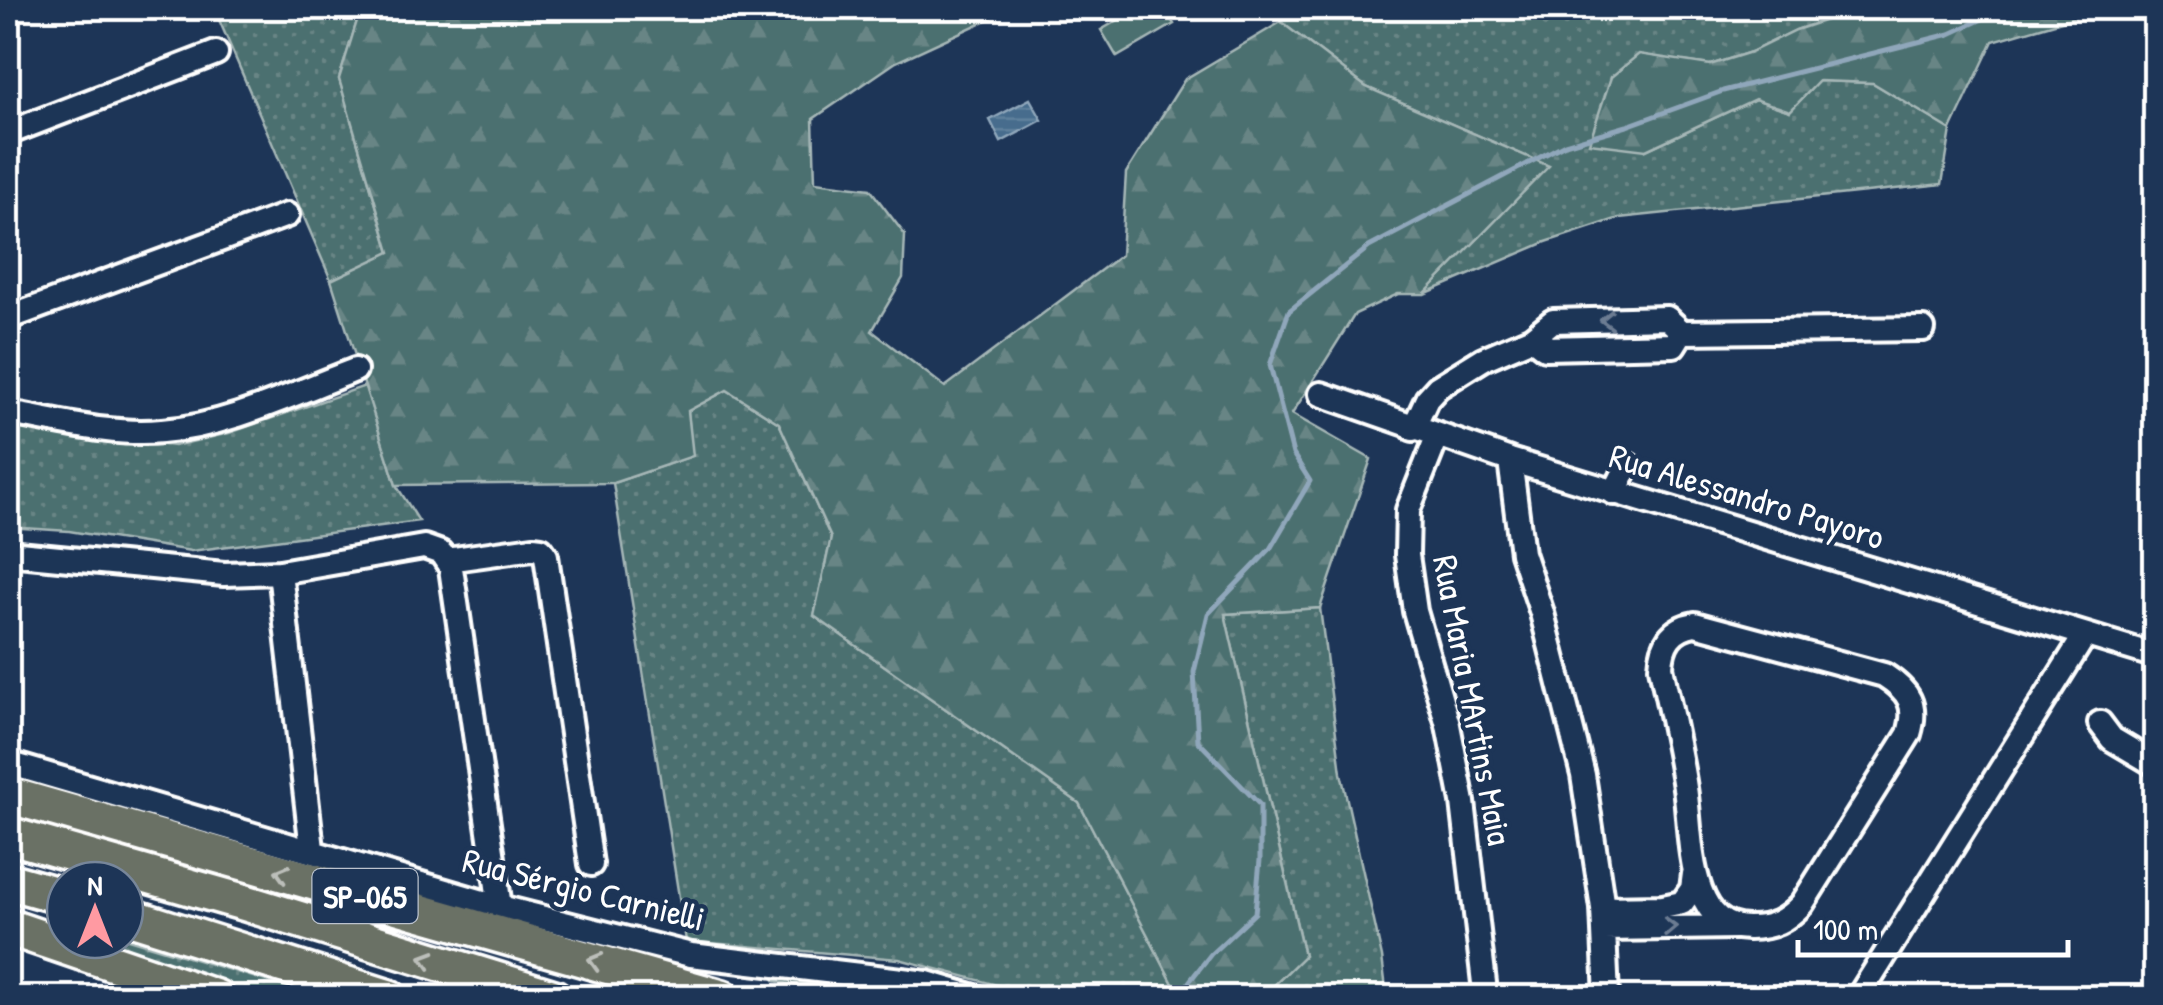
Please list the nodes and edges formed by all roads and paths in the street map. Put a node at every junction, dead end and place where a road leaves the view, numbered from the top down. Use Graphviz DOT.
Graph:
graph roads {
  1 [pos="216,53"];
  2 [pos="8,133"];
  3 [pos="287,215"];
  4 [pos="8,318"];
  5 [pos="1923,329"];
  6 [pos="356,370"];
  7 [pos="1320,394"];
  8 [pos="8,413"];
  9 [pos="1413,429"];
  10 [pos="1437,436"];
  11 [pos="1510,460"];
  12 [pos="1628,464"];
  13 [pos="1614,493"];
  14 [pos="8,552"];
  15 [pos="444,556"];
  16 [pos="280,572"];
  17 [pos="2085,635"];
  18 [pos="2156,656"];
  19 [pos="2100,723"];
  20 [pos="8,763"];
  21 [pos="2156,765"];
  22 [pos="8,795"];
  23 [pos="8,835"];
  24 [pos="312,850"];
  25 [pos="592,864"];
  26 [pos="1694,874"];
  27 [pos="8,881"];
  28 [pos="45,892"];
  29 [pos="500,907"];
  30 [pos="1604,919"];
  31 [pos="145,920"];
  32 [pos="8,927"];
  33 [pos="1735,927"];
  34 [pos="1484,982"];
  35 [pos="216,998"];
  36 [pos="390,998"];
  37 [pos="554,998"];
  38 [pos="722,998"];
  39 [pos="978,998"];
  40 [pos="1607,998"];
  41 [pos="1858,998"];
  1 -- 2 [label="street"];
  3 -- 4 [label="street"];
  5 -- 9 [label="street"];
  6 -- 8 [label="street"];
  7 -- 9 [label="street, Rua Alessandro Payoro"];
  9 -- 10 [label="street, Rua Alessandro Payoro"];
  10 -- 11 [label="street, Rua Alessandro Payoro"];
  10 -- 34 [label="street, Rua Maria MArtins Maia"];
  11 -- 13 [label="street, Rua Alessandro Payoro"];
  11 -- 30 [label="street"];
  12 -- 13 [label="street"];
  13 -- 17 [label="street, Rua Alessandro Payoro"];
  14 -- 16 [label="street"];
  15 -- 16 [label="street"];
  15 -- 25 [label="street"];
  15 -- 29 [label="street"];
  16 -- 24 [label="street"];
  17 -- 18 [label="street, Rua Alessandro Payoro"];
  17 -- 41 [label="street"];
  19 -- 21 [label="street"];
  20 -- 24 [label="street, Rua Sérgio Carnielli"];
  38 -- 22 [label="highway, SP-065, one-way"];
  37 -- 23 [label="highway, SP-065, one-way"];
  24 -- 29 [label="street, Rua Sérgio Carnielli"];
  26 -- 30 [label="street"];
  26 -- 33 [label="street"];
  26 -- 33 [label="street"];
  27 -- 28 [label="highway"];
  29 -- 39 [label="street, Rua Sérgio Carnielli"];
  30 -- 33 [label="street, one-way"];
  30 -- 40 [label="street"];
  31 -- 36 [label="highway, SP-065"];
  32 -- 35 [label="highway"];
}
